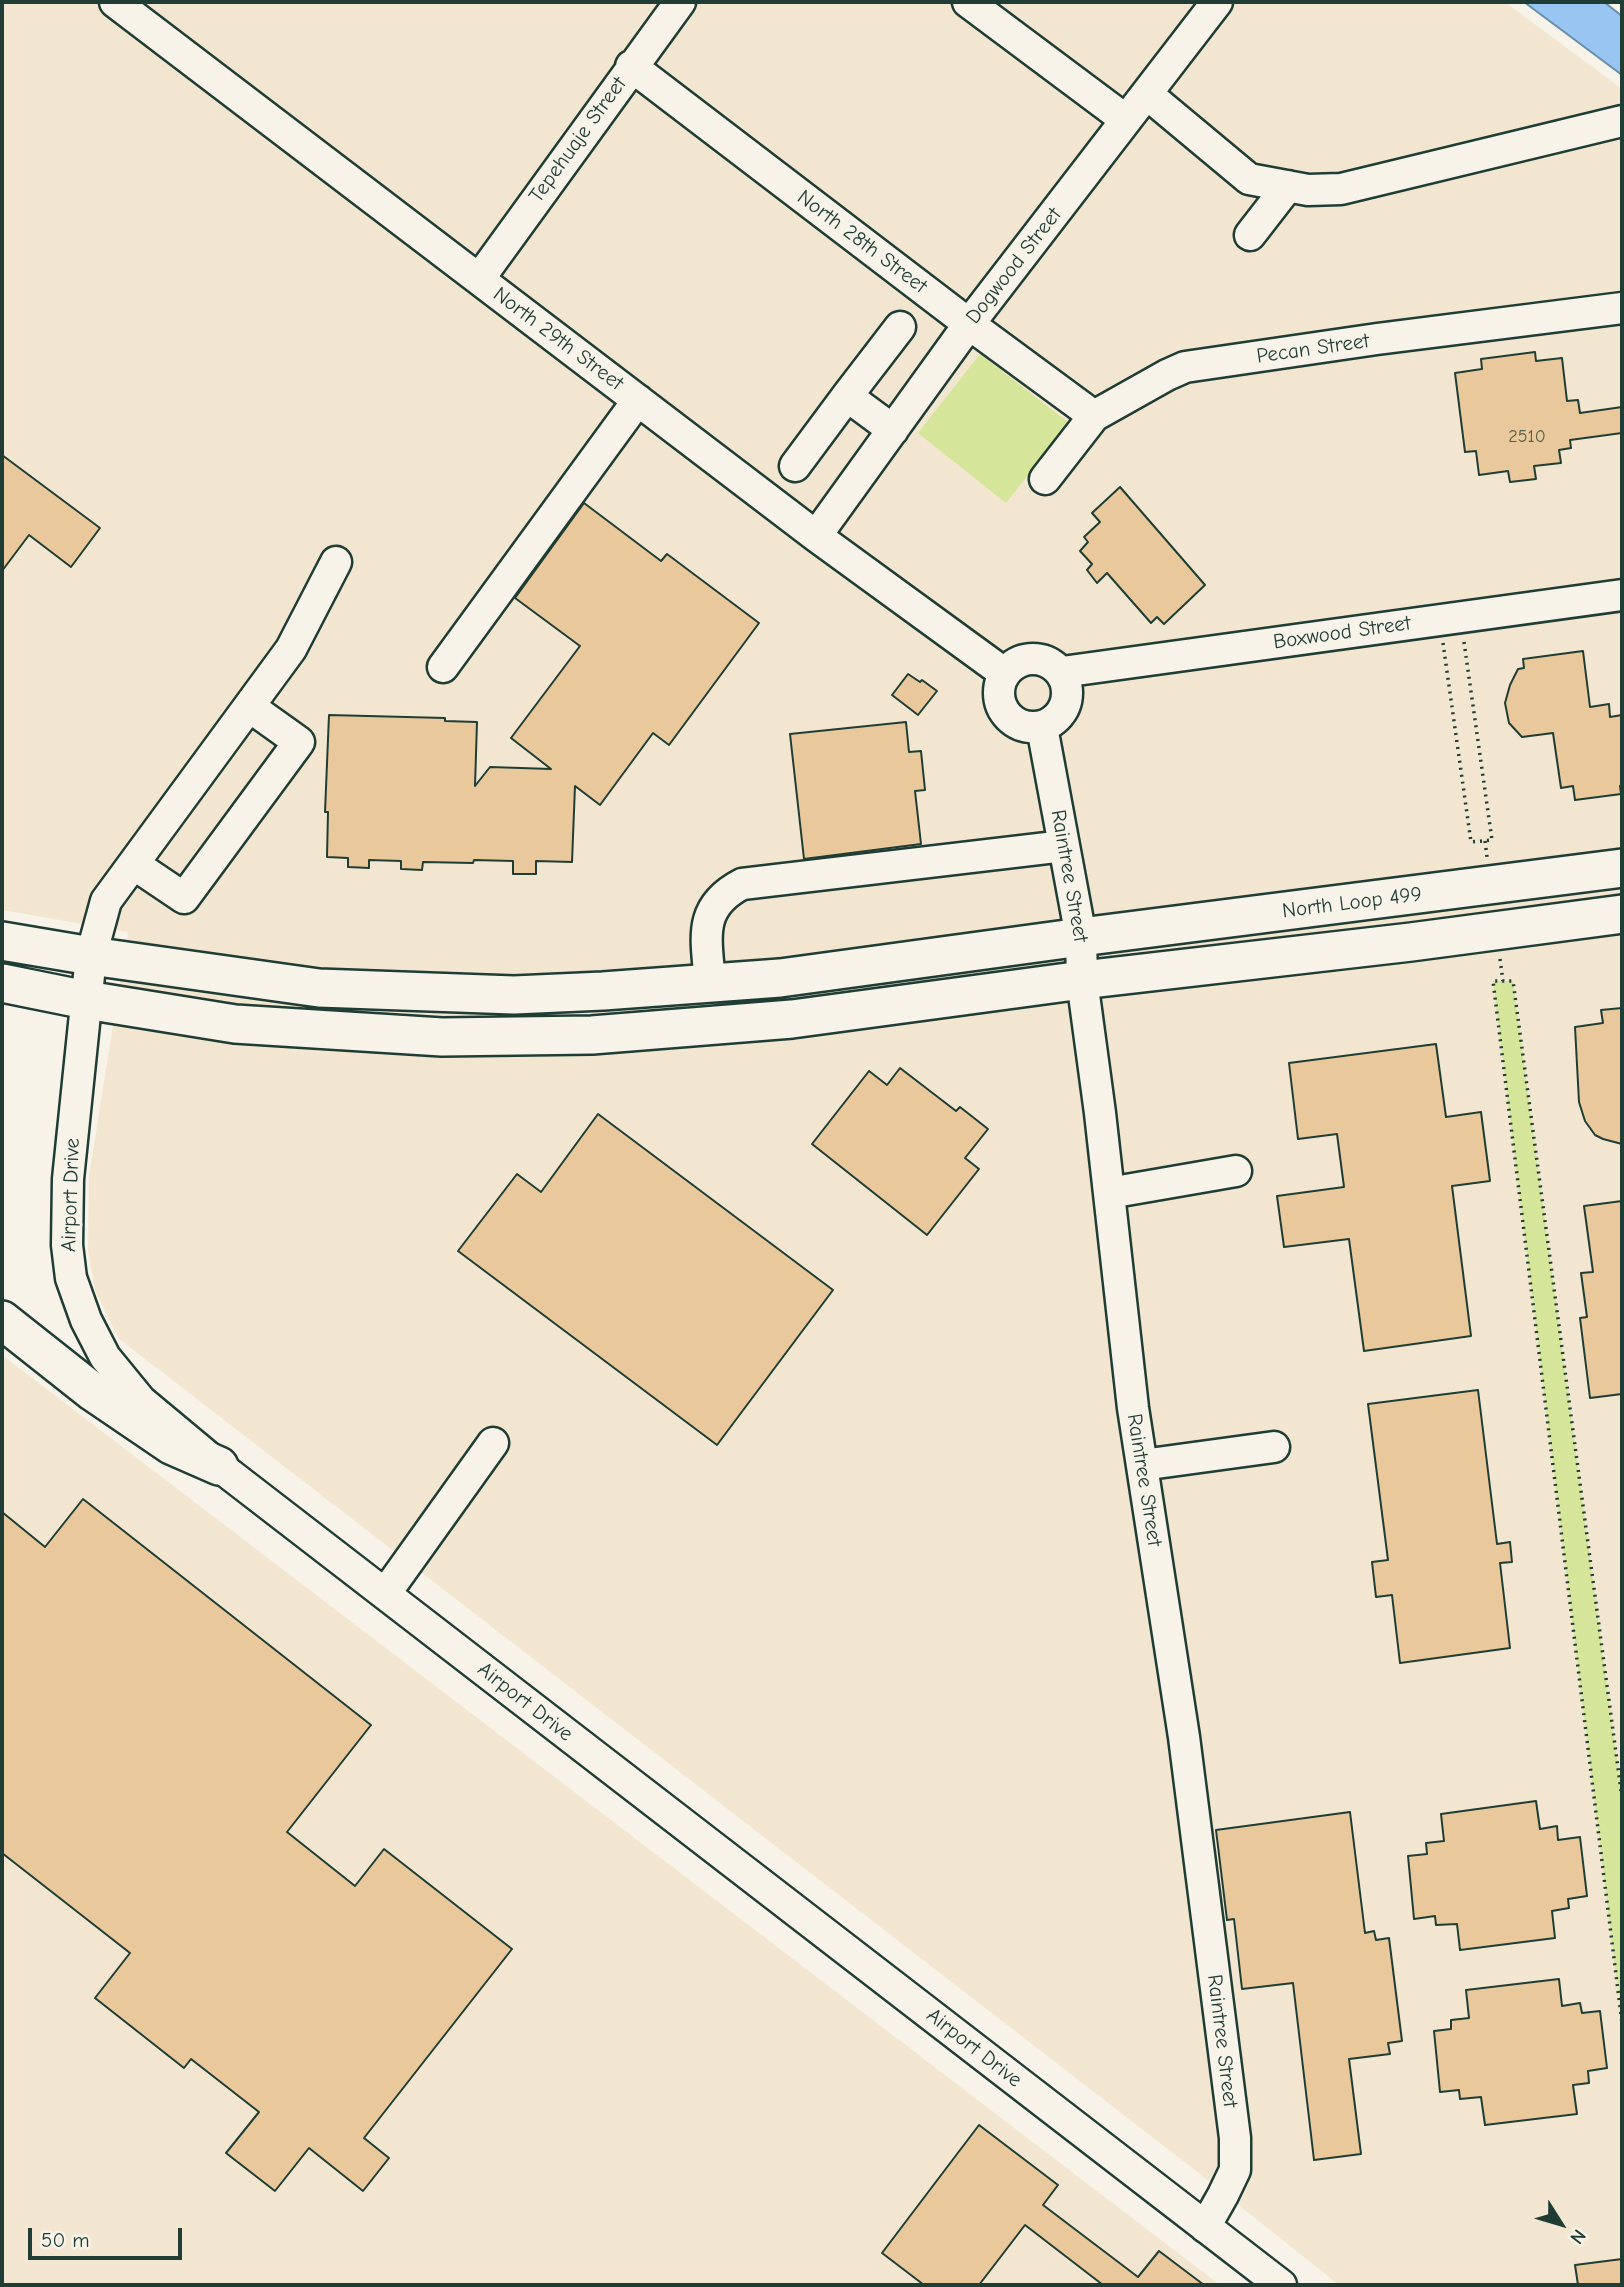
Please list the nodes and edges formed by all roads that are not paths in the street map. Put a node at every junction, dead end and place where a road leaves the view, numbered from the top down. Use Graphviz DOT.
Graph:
graph roads {
  1 [pos="115,2"];
  2 [pos="680,2"];
  3 [pos="968,2"];
  4 [pos="1217,2"];
  5 [pos="632,66"];
  6 [pos="1147,94"];
  7 [pos="1126,120"];
  8 [pos="1622,121"];
  9 [pos="1289,186"];
  10 [pos="1250,235"];
  11 [pos="479,279"];
  12 [pos="1622,308"];
  13 [pos="969,324"];
  14 [pos="900,327"];
  15 [pos="847,396"];
  16 [pos="638,400"];
  17 [pos="1094,416"];
  18 [pos="893,430"];
  19 [pos="795,467"];
  20 [pos="1045,479"];
  21 [pos="816,536"];
  22 [pos="337,562"];
  23 [pos="1622,595"];
  24 [pos="443,667"];
  25 [pos="1062,672"];
  26 [pos="1004,673"];
  27 [pos="250,707"];
  28 [pos="1042,727"];
  29 [pos="1065,846"];
  30 [pos="135,865"];
  31 [pos="1622,868"];
  32 [pos="1622,914"];
  33 [pos="1081,937"];
  34 [pos="2,941"];
  35 [pos="91,956"];
  36 [pos="1082,980"];
  37 [pos="2,983"];
  38 [pos="710,984"];
  39 [pos="86,1000"];
  40 [pos="1236,1171"];
  41 [pos="1109,1193"];
  42 [pos="2,1320"];
  43 [pos="493,1443"];
  44 [pos="1274,1447"];
  45 [pos="1142,1465"];
  46 [pos="219,1466"];
  47 [pos="385,1594"];
  48 [pos="1205,2227"];
  49 [pos="1281,2285"];
  1 -- 11 [label="street, North 29th Street"];
  2 -- 5 [label="street, Tepehuaje Street"];
  3 -- 7 [label="street"];
  4 -- 6 [label="street, Dogwood Street"];
  5 -- 11 [label="street, Tepehuaje Street"];
  5 -- 13 [label="street, North 28th Street"];
  6 -- 7 [label="street, Dogwood Street"];
  6 -- 9 [label="street"];
  7 -- 13 [label="street, Dogwood Street"];
  8 -- 9 [label="street"];
  9 -- 10 [label="street"];
  11 -- 16 [label="street, North 29th Street"];
  12 -- 17 [label="street, Pecan Street"];
  13 -- 17 [label="street, North 28th Street"];
  13 -- 18 [label="street, Dogwood Street"];
  14 -- 15 [label="street"];
  15 -- 18 [label="street"];
  15 -- 19 [label="street"];
  16 -- 21 [label="street, North 29th Street"];
  16 -- 24 [label="street"];
  17 -- 20 [label="street, Pecan Street"];
  18 -- 21 [label="street, Dogwood Street"];
  21 -- 26 [label="street, North 29th Street"];
  22 -- 27 [label="street, Airport Drive"];
  23 -- 25 [label="street, Boxwood Street"];
  25 -- 26 [label="street"];
  25 -- 28 [label="street"];
  26 -- 28 [label="street"];
  27 -- 30 [label="street, Airport Drive"];
  27 -- 30 [label="street"];
  28 -- 29 [label="street, Raintree Street"];
  29 -- 33 [label="street, Raintree Street"];
  29 -- 38 [label="street"];
  30 -- 35 [label="street, Airport Drive"];
  31 -- 33 [label="main road, North Loop 499"];
  32 -- 36 [label="main road"];
  33 -- 36 [label="street, Raintree Street"];
  33 -- 38 [label="main road, North Loop 499"];
  34 -- 35 [label="main road, North Loop 499"];
  35 -- 38 [label="main road, North Loop 499"];
  35 -- 39 [label="street, Airport Drive"];
  36 -- 39 [label="main road"];
  36 -- 41 [label="street, Raintree Street"];
  37 -- 39 [label="main road"];
  39 -- 46 [label="street, Airport Drive"];
  40 -- 41 [label="street"];
  41 -- 45 [label="street, Raintree Street"];
  42 -- 46 [label="main road"];
  43 -- 47 [label="street"];
  44 -- 45 [label="street"];
  45 -- 48 [label="street, Raintree Street"];
  46 -- 47 [label="street, Airport Drive"];
  47 -- 48 [label="street, Airport Drive"];
  48 -- 49 [label="street, Airport Drive"];
}
